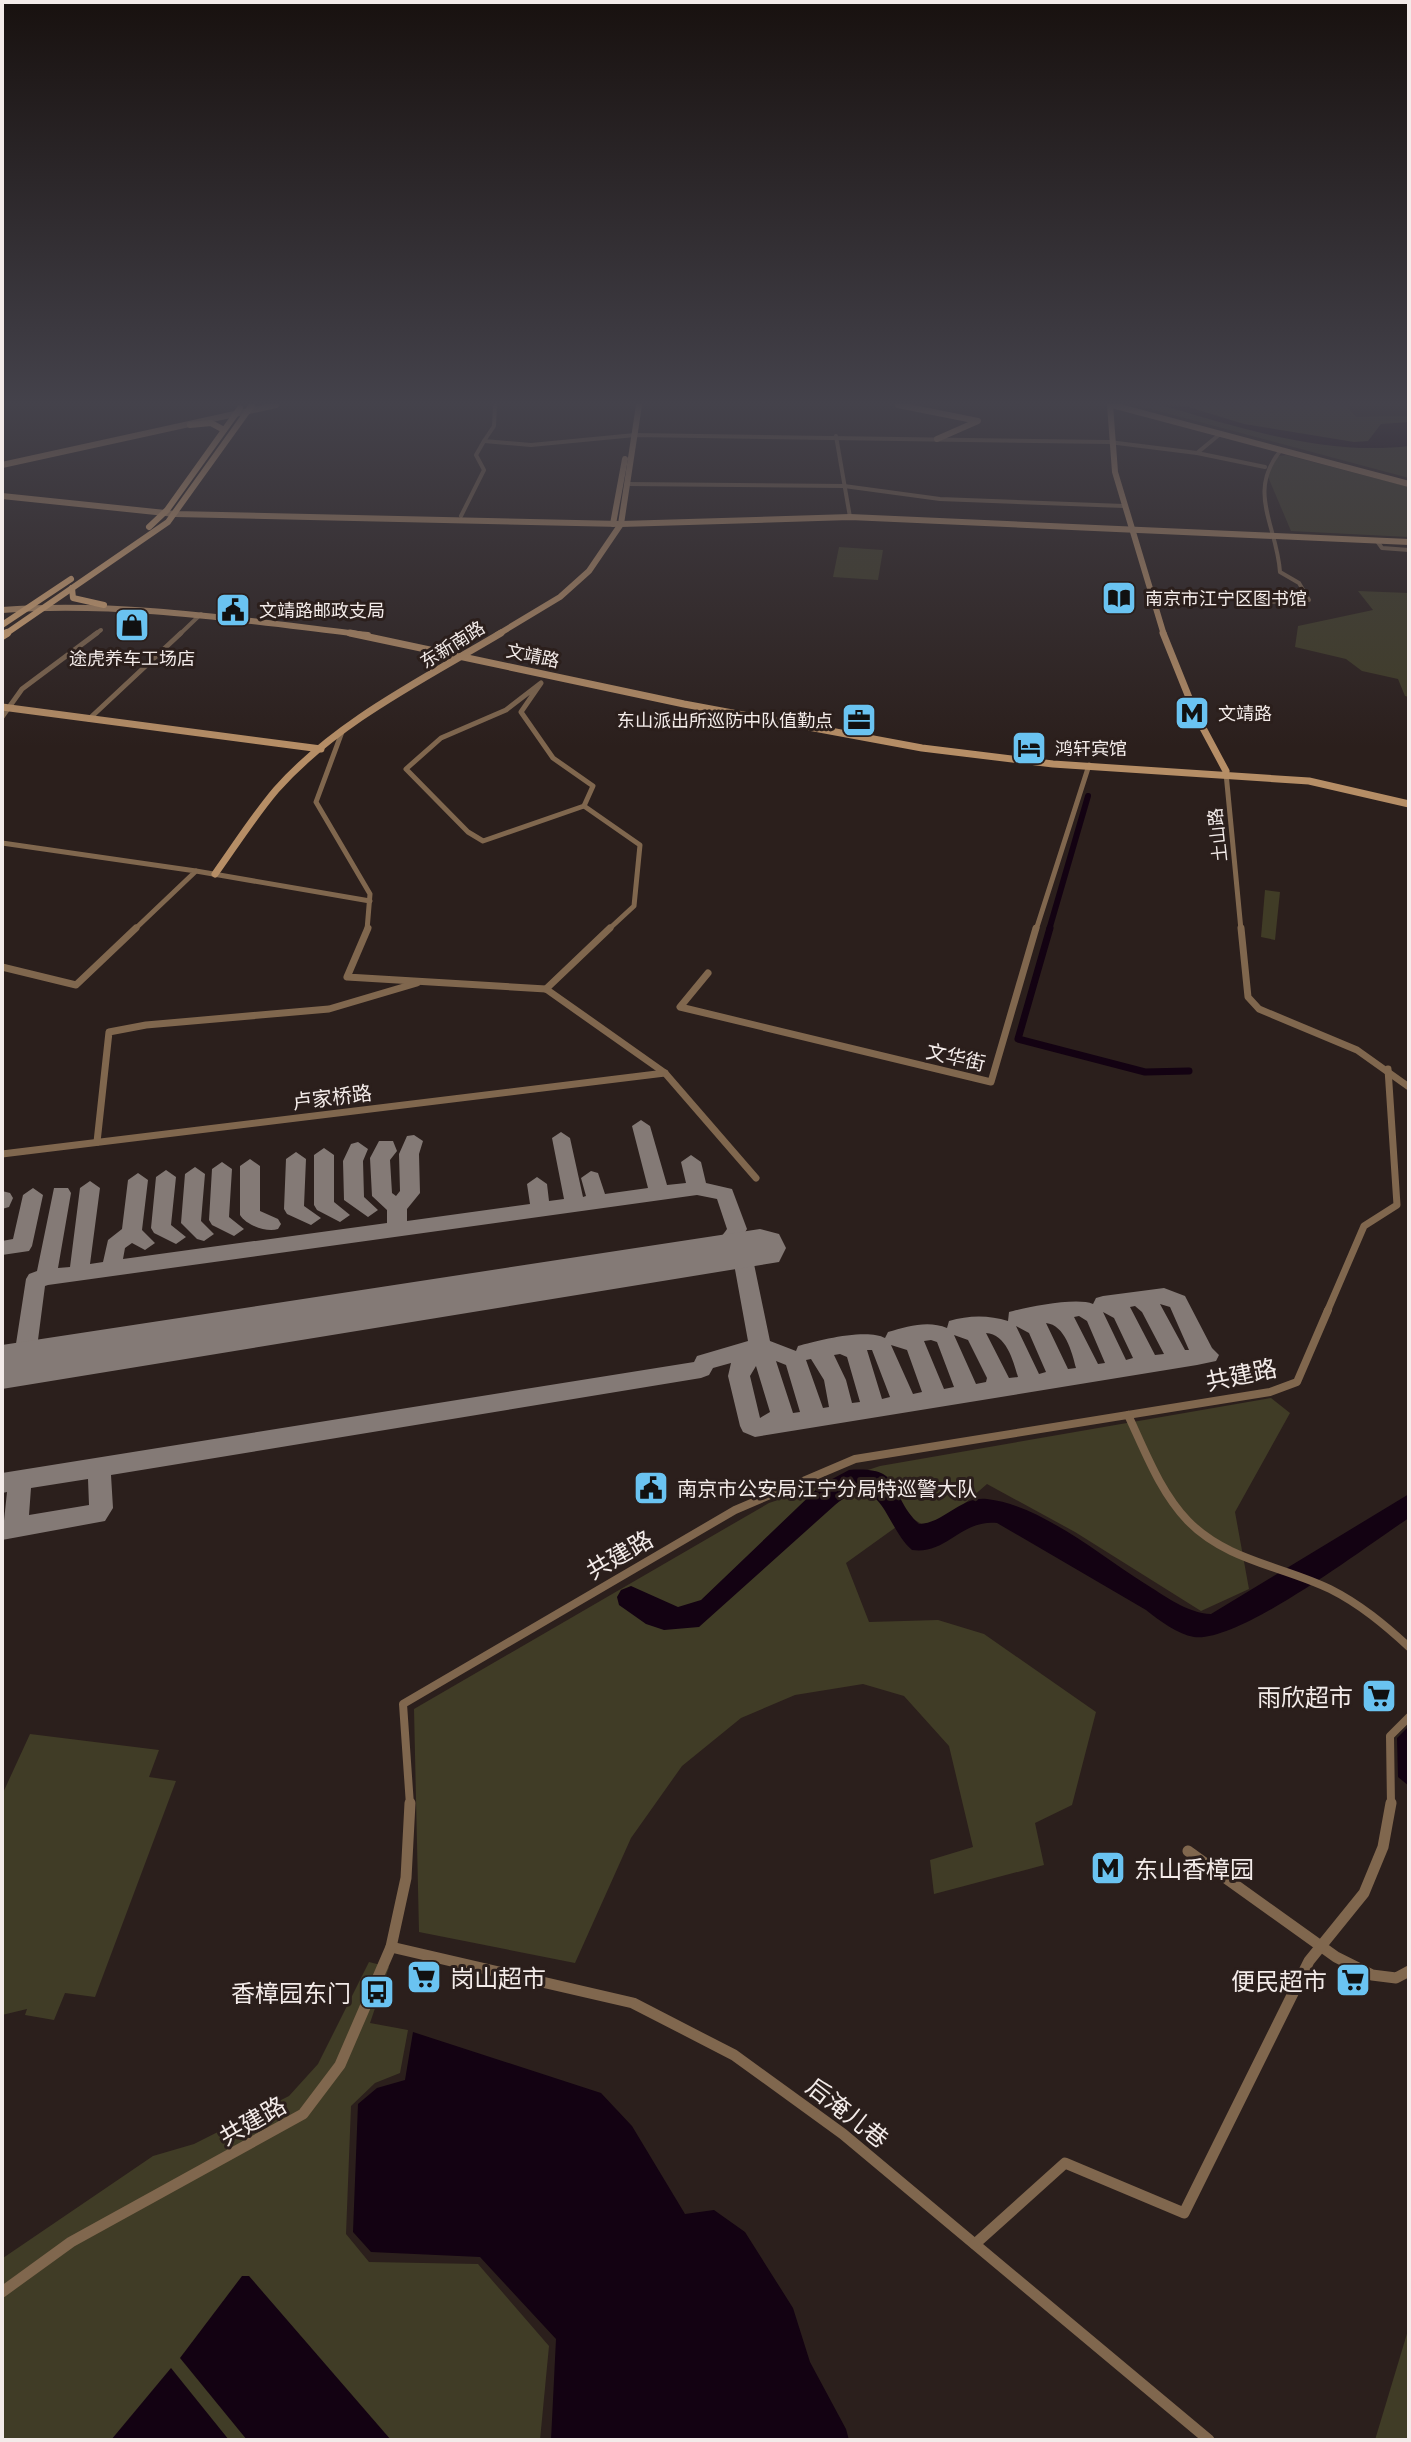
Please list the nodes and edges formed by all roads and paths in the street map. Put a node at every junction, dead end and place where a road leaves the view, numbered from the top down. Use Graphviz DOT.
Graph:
graph roads {
  1 [pos="157,519"];
  2 [pos="169,519"];
  3 [pos="506,519"];
  4 [pos="554,519"];
  5 [pos="713,519"];
  6 [pos="926,519"];
  7 [pos="1128,519"];
  8 [pos="1269,519"];
  9 [pos="618,521"];
  10 [pos="1131,527"];
  11 [pos="1274,534"];
  12 [pos="1409,540"];
  13 [pos="1377,541"];
  14 [pos="1409,550"];
  15 [pos="72,588"];
  16 [pos="1250,603"];
  17 [pos="104,605"];
  18 [pos="46,606"];
  19 [pos="28,607"];
  20 [pos="39,611"];
  21 [pos="2,613"];
  22 [pos="19,614"];
  23 [pos="198,616"];
  24 [pos="2,625"];
  25 [pos="101,630"];
  26 [pos="2,636"];
  27 [pos="461,658"];
  28 [pos="6,708"];
  29 [pos="2,717"];
  30 [pos="89,719"];
  31 [pos="342,732"];
  32 [pos="321,749"];
  33 [pos="1090,767"];
  34 [pos="1226,774"];
  35 [pos="584,806"];
  36 [pos="1409,806"];
  37 [pos="2,843"];
  38 [pos="196,871"];
  39 [pos="215,874"];
  40 [pos="370,901"];
  41 [pos="2,967"];
  42 [pos="708,973"];
  43 [pos="427,981"];
  44 [pos="546,989"];
  45 [pos="1388,1069"];
  46 [pos="665,1073"];
  47 [pos="1409,1087"];
  48 [pos="97,1142"];
  49 [pos="2,1154"];
  50 [pos="756,1178"];
  51 [pos="1128,1415"];
  52 [pos="1409,1647"];
  53 [pos="1409,1717"];
  54 [pos="1188,1851"];
  55 [pos="1320,1946"];
  56 [pos="391,1947"];
  57 [pos="1409,1971"];
  58 [pos="975,2244"];
  59 [pos="2,2292"];
  60 [pos="1209,2440"];
  1 -- 19 [label="main road"];
  2 -- 15 [label="main road"];
  3 -- 9 [label="main road"];
  4 -- 9 [label="main road"];
  5 -- 9 [label="main road"];
  6 -- 10 [label="main road"];
  7 -- 10 [label="main road, 土山路"];
  8 -- 11 [label="street"];
  9 -- 27 [label="main road, 东新南路"];
  10 -- 11 [label="main road"];
  10 -- 34 [label="main road, 土山路"];
  11 -- 12 [label="main road"];
  11 -- 13 [label="main road"];
  11 -- 16 [label="street"];
  12 -- 13 [label="main road"];
  13 -- 14 [label="street"];
  15 -- 17 [label="main road"];
  15 -- 18 [label="main road"];
  17 -- 18 [label="main road, 文靖路"];
  17 -- 23 [label="main road, 文靖路"];
  18 -- 19 [label="main road, 文靖路"];
  18 -- 20 [label="main road"];
  19 -- 21 [label="main road, 文靖路"];
  19 -- 22 [label="main road"];
  20 -- 22 [label="main road, 文靖路"];
  20 -- 23 [label="main road, 文靖路"];
  20 -- 26 [label="main road"];
  21 -- 22 [label="main road, 文靖路"];
  22 -- 24 [label="main road"];
  23 -- 27 [label="main road, 文靖路"];
  23 -- 30 [label="street"];
  25 -- 28 [label="street"];
  27 -- 31 [label="main road, 东新南路"];
  27 -- 33 [label="main road, 文靖路"];
  28 -- 29 [label="street"];
  28 -- 30 [label="main road"];
  30 -- 32 [label="main road"];
  31 -- 32 [label="main road, 东新南路"];
  31 -- 40 [label="street"];
  32 -- 39 [label="main road, 东新南路"];
  33 -- 34 [label="main road, 文靖路"];
  33 -- 42 [label="street, 文华街"];
  34 -- 36 [label="main road, 文靖路"];
  34 -- 45 [label="street, 土山路"];
  35 -- 35 [label="street"];
  35 -- 44 [label="street"];
  37 -- 38 [label="street"];
  38 -- 39 [label="street"];
  38 -- 41 [label="street"];
  39 -- 40 [label="street"];
  40 -- 43 [label="street"];
  43 -- 44 [label="street"];
  43 -- 48 [label="street"];
  44 -- 46 [label="street"];
  45 -- 47 [label="street"];
  45 -- 51 [label="street, 共建路"];
  46 -- 48 [label="street, 卢家桥路"];
  46 -- 50 [label="street"];
  48 -- 49 [label="street, 卢家桥路"];
  51 -- 52 [label="street"];
  51 -- 56 [label="street, 共建路"];
  53 -- 55 [label="street"];
  54 -- 55 [label="street"];
  55 -- 57 [label="street"];
  55 -- 58 [label="street"];
  56 -- 58 [label="street, 后淹儿巷"];
  56 -- 59 [label="street, 共建路"];
  58 -- 60 [label="street, 后淹儿巷"];
}
